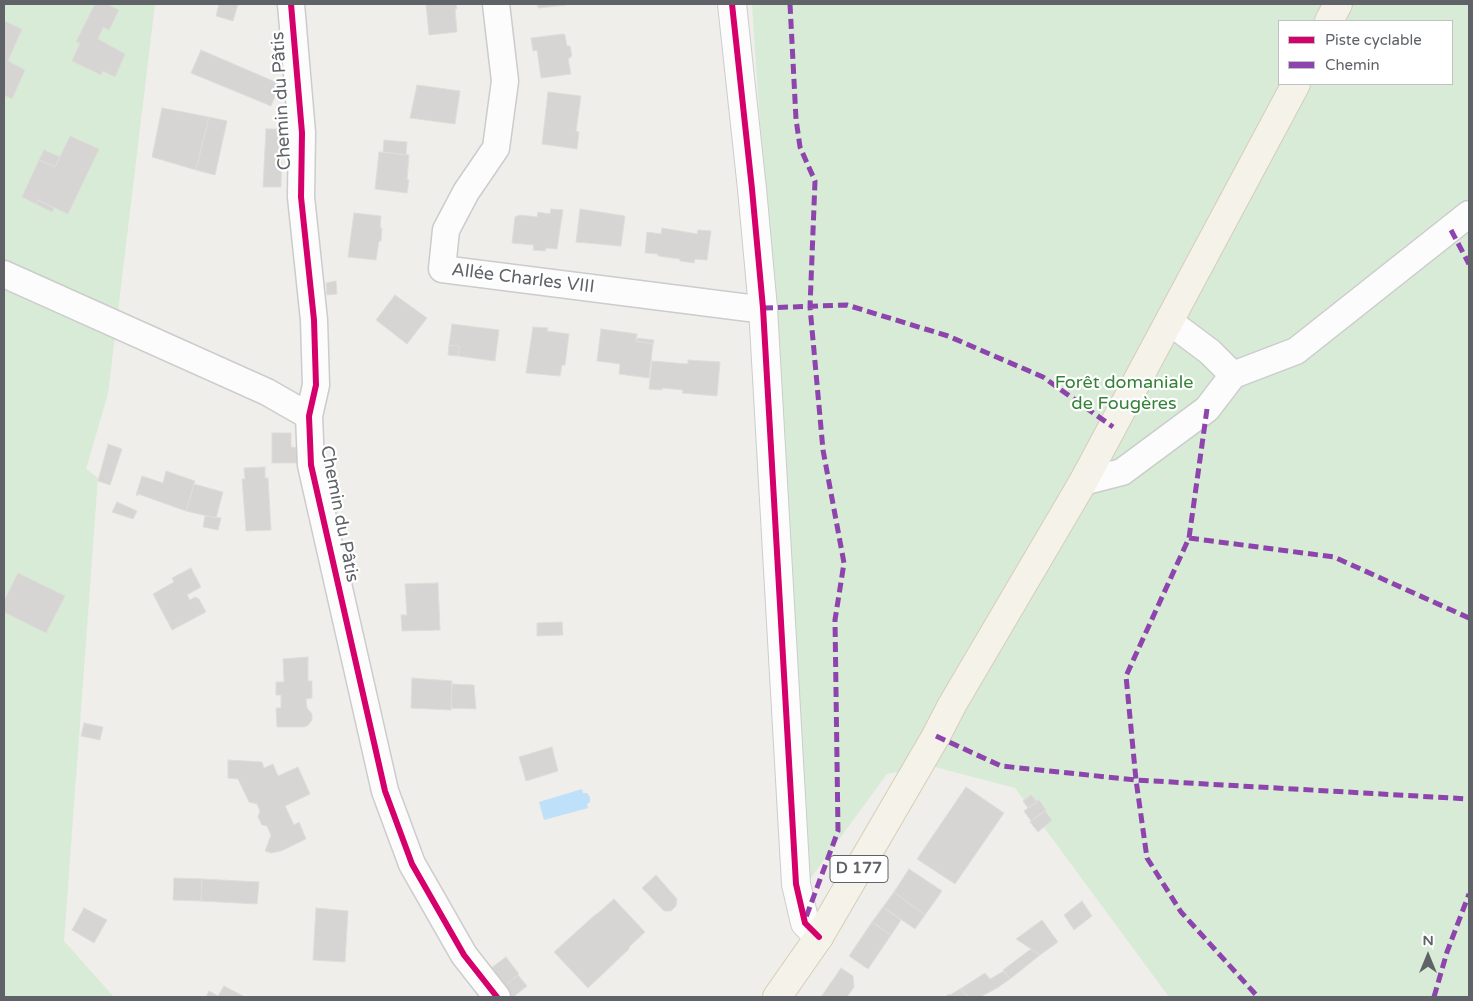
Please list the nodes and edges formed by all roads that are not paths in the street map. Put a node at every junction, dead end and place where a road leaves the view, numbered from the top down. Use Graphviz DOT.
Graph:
graph roads {
  1 [pos="291,4"];
  2 [pos="496,4"];
  3 [pos="732,4"];
  4 [pos="1338,4"];
  5 [pos="1330,20"];
  6 [pos="1295,85"];
  7 [pos="1469,214"];
  8 [pos="4,274"];
  9 [pos="763,308"];
  10 [pos="1170,322"];
  11 [pos="1233,375"];
  12 [pos="309,416"];
  13 [pos="1083,482"];
  14 [pos="820,937"];
  15 [pos="497,997"];
  16 [pos="777,997"];
  1 -- 12 [label="street, Chemin du Pâtis"];
  2 -- 9 [label="street, Allée Charles VIII"];
  3 -- 9 [label="street"];
  4 -- 5 [label="main road"];
  6 -- 10 [label="main road, D 177"];
  7 -- 11 [label="street"];
  8 -- 12 [label="street"];
  9 -- 14 [label="street"];
  10 -- 11 [label="street"];
  10 -- 13 [label="main road, D 177"];
  11 -- 13 [label="street"];
  12 -- 15 [label="street, Chemin du Pâtis"];
  13 -- 14 [label="main road, D 177"];
  14 -- 16 [label="main road, D 177"];
}
